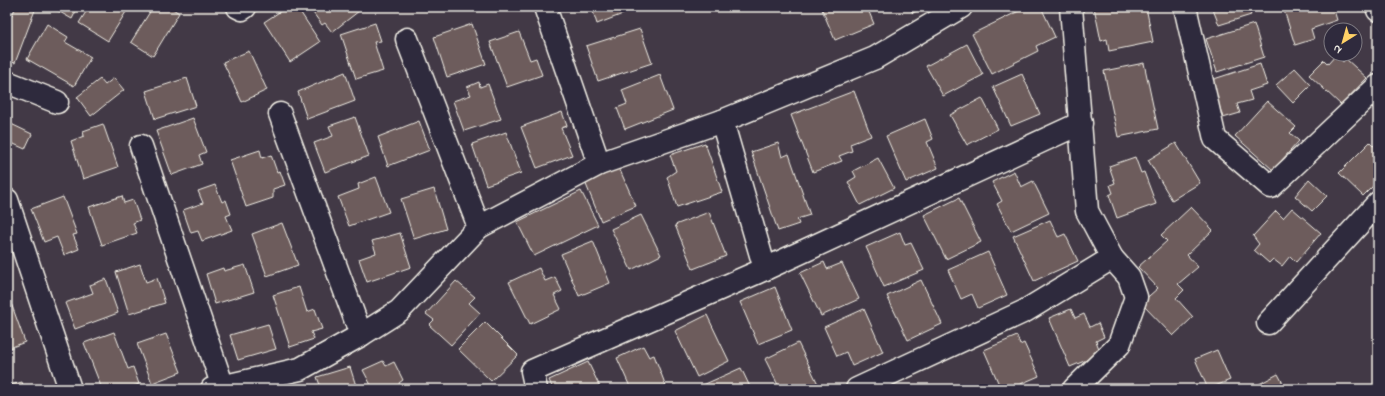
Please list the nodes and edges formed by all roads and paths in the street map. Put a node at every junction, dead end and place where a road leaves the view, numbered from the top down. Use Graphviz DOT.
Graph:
graph roads {
  1 [pos="238,7"];
  2 [pos="245,7"];
  3 [pos="545,7"];
  4 [pos="961,7"];
  5 [pos="1071,7"];
  6 [pos="1185,7"];
  7 [pos="407,39"];
  8 [pos="7,82"];
  9 [pos="1378,86"];
  10 [pos="57,102"];
  11 [pos="280,114"];
  12 [pos="722,121"];
  13 [pos="1081,123"];
  14 [pos="141,146"];
  15 [pos="599,164"];
  16 [pos="7,200"];
  17 [pos="1378,203"];
  18 [pos="479,227"];
  19 [pos="1112,258"];
  20 [pos="765,269"];
  21 [pos="1268,323"];
  22 [pos="361,335"];
  23 [pos="218,388"];
  24 [pos="70,389"];
  25 [pos="536,389"];
  26 [pos="857,389"];
  27 [pos="1074,389"];
  1 -- 2 [label="street"];
  3 -- 15 [label="street"];
  4 -- 12 [label="street"];
  5 -- 13 [label="street"];
  6 -- 9 [label="street"];
  7 -- 18 [label="street"];
  8 -- 10 [label="street"];
  11 -- 22 [label="street"];
  12 -- 15 [label="street"];
  12 -- 20 [label="street"];
  13 -- 19 [label="street"];
  13 -- 20 [label="street"];
  14 -- 23 [label="street"];
  15 -- 18 [label="street"];
  16 -- 24 [label="street"];
  17 -- 21 [label="street"];
  18 -- 22 [label="street"];
  19 -- 26 [label="street"];
  19 -- 27 [label="street"];
  20 -- 25 [label="street"];
  22 -- 23 [label="street"];
}
